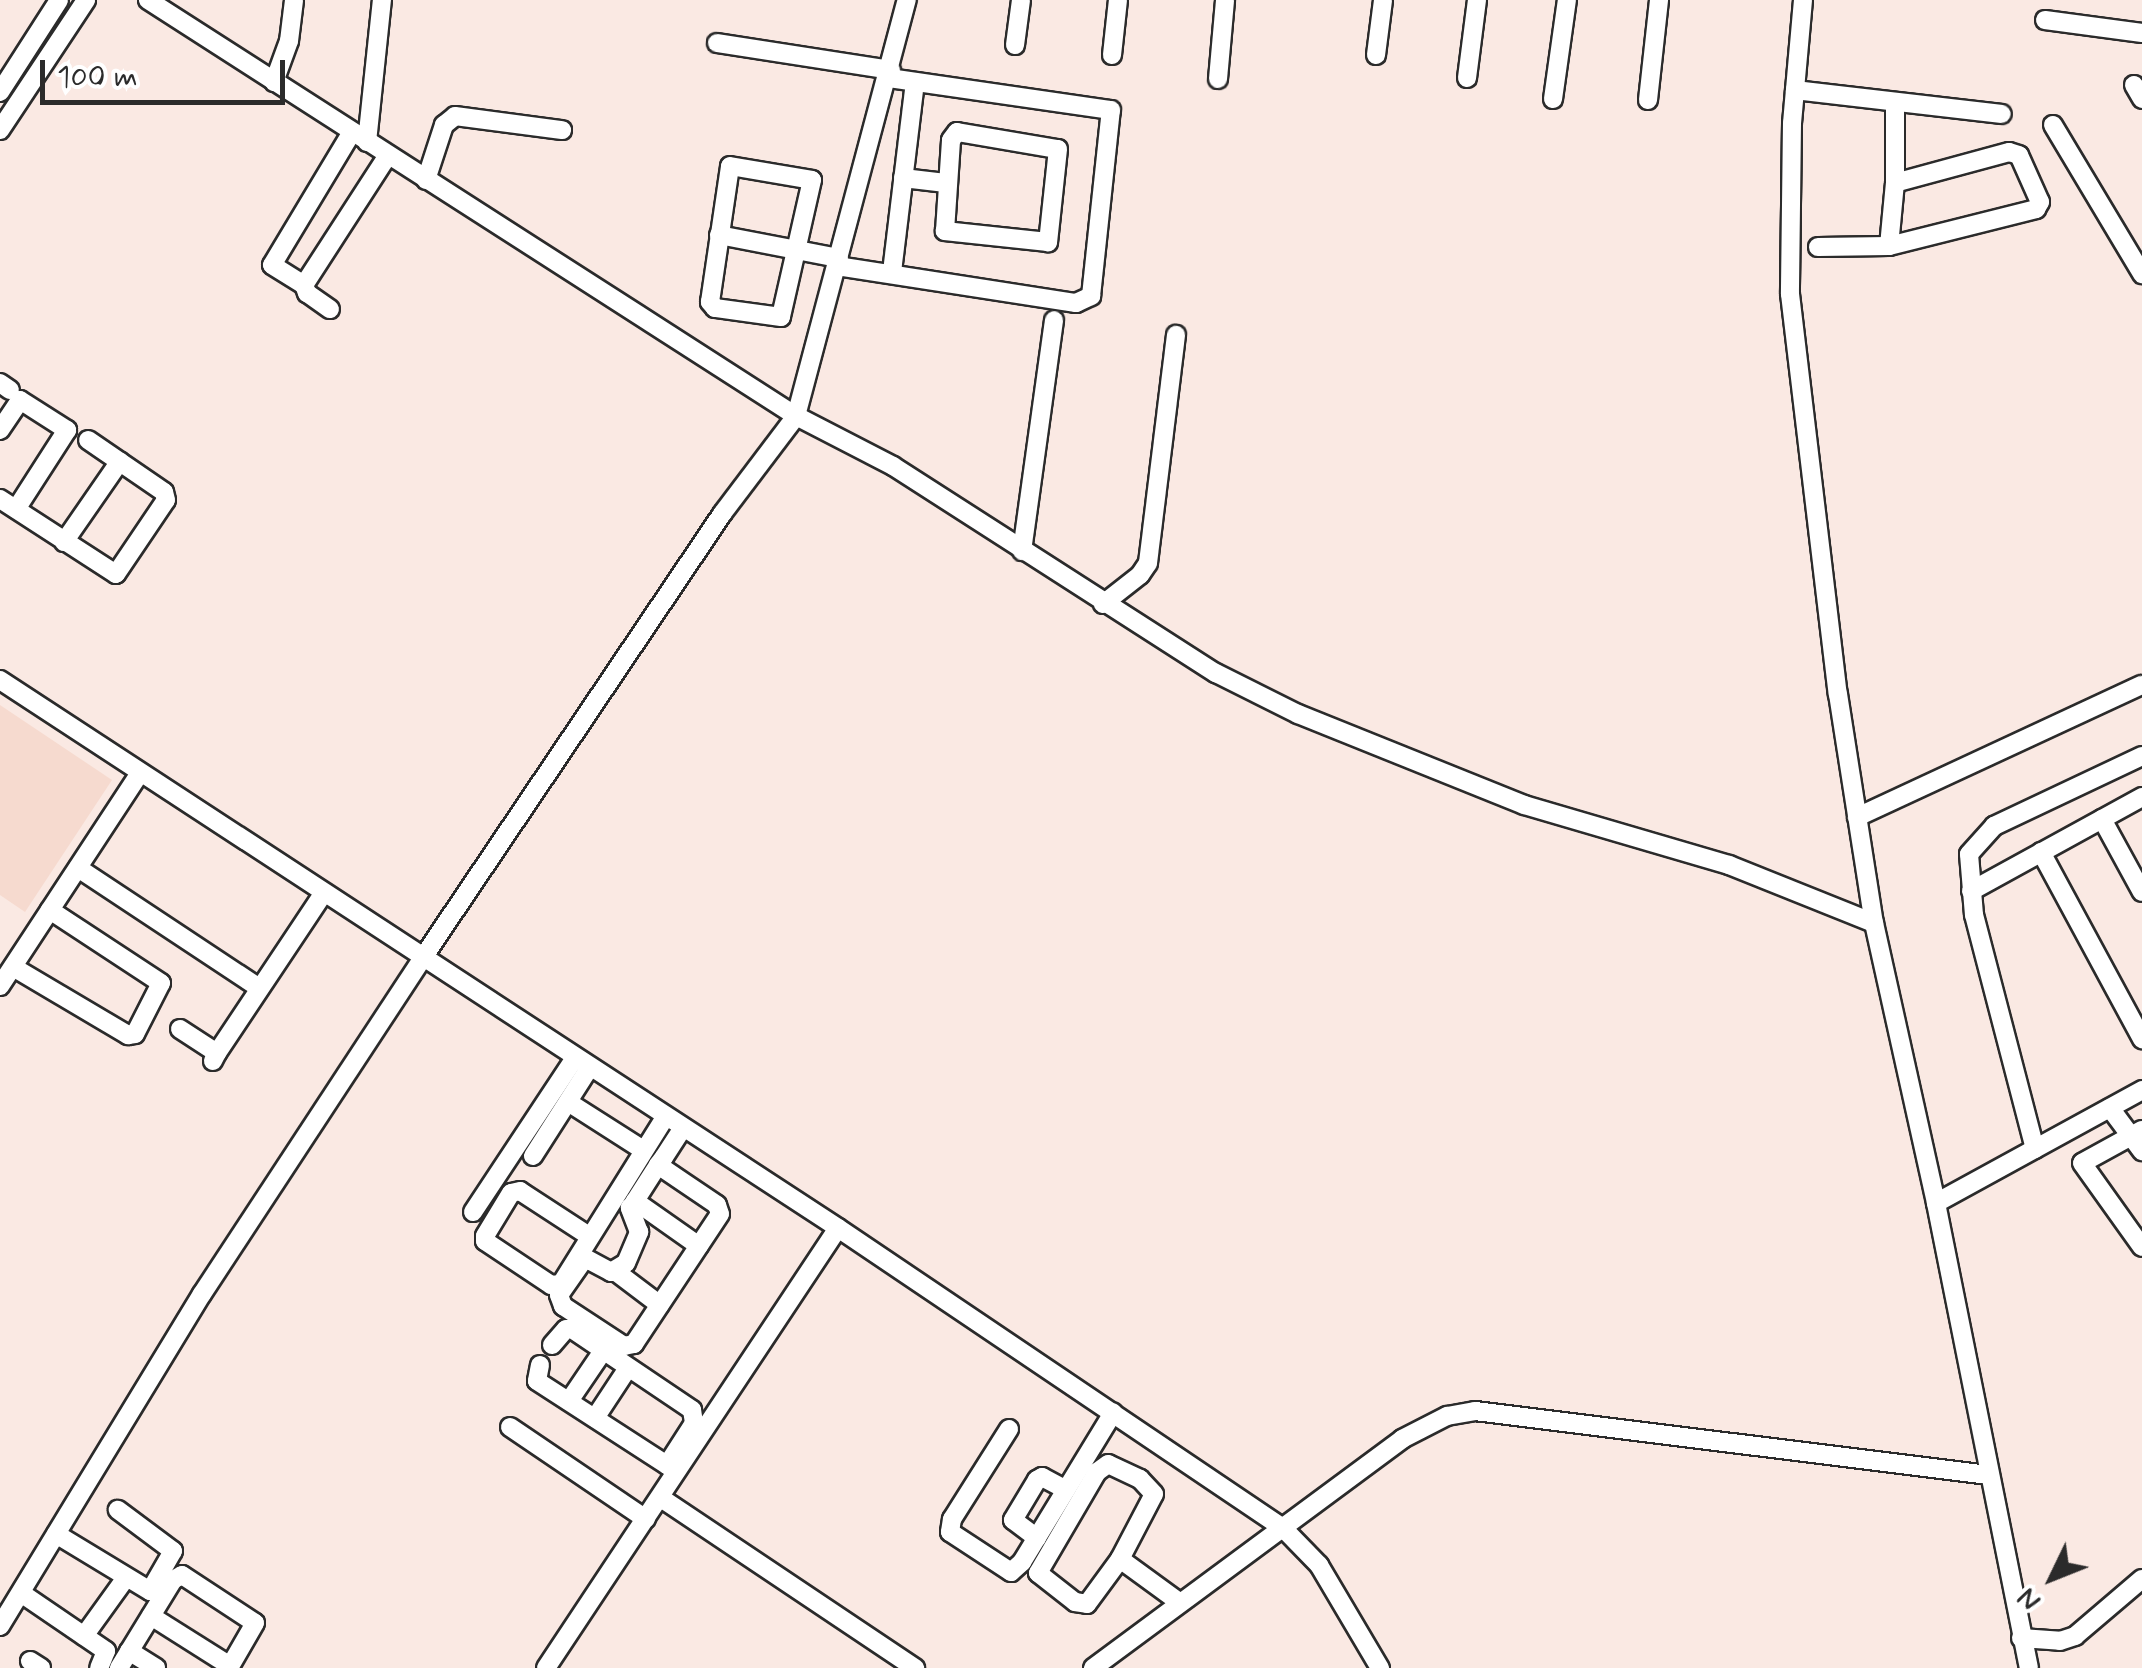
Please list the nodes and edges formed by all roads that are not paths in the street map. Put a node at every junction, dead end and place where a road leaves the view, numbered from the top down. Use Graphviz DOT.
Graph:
graph roads {
  1 [pos="59,0"];
  2 [pos="86,0"];
  3 [pos="148,0"];
  4 [pos="294,0"];
  5 [pos="382,0"];
  6 [pos="906,0"];
  7 [pos="1022,0"];
  8 [pos="1118,0"];
  9 [pos="1226,0"];
  10 [pos="1383,0"];
  11 [pos="1477,0"];
  12 [pos="1567,0"];
  13 [pos="1659,0"];
  14 [pos="1803,0"];
  15 [pos="2046,20"];
  16 [pos="2142,32"];
  17 [pos="717,43"];
  18 [pos="1015,45"];
  19 [pos="1112,55"];
  20 [pos="1376,55"];
  21 [pos="890,74"];
  22 [pos="1467,78"];
  23 [pos="1218,79"];
  24 [pos="274,82"];
  25 [pos="915,82"];
  26 [pos="1795,90"];
  27 [pos="0,92"];
  28 [pos="1553,99"];
  29 [pos="1648,100"];
  30 [pos="1895,102"];
  31 [pos="2002,114"];
  32 [pos="2054,125"];
  33 [pos="0,130"];
  34 [pos="562,130"];
  35 [pos="359,137"];
  36 [pos="388,156"];
  37 [pos="903,178"];
  38 [pos="426,180"];
  39 [pos="946,183"];
  40 [pos="1895,184"];
  41 [pos="720,234"];
  42 [pos="1888,246"];
  43 [pos="1818,248"];
  44 [pos="799,249"];
  45 [pos="838,262"];
  46 [pos="892,272"];
  47 [pos="2142,274"];
  48 [pos="304,285"];
  49 [pos="330,309"];
  50 [pos="1054,320"];
  51 [pos="1176,335"];
  52 [pos="796,416"];
  53 [pos="0,430"];
  54 [pos="88,440"];
  55 [pos="120,461"];
  56 [pos="8,504"];
  57 [pos="64,542"];
  58 [pos="1022,551"];
  59 [pos="1103,604"];
  60 [pos="0,680"];
  61 [pos="2142,686"];
  62 [pos="2142,756"];
  63 [pos="140,773"];
  64 [pos="2142,797"];
  65 [pos="1857,817"];
  66 [pos="2102,819"];
  67 [pos="2041,852"];
  68 [pos="78,868"];
  69 [pos="1971,891"];
  70 [pos="2142,892"];
  71 [pos="323,894"];
  72 [pos="50,910"];
  73 [pos="1874,923"];
  74 [pos="422,959"];
  75 [pos="12,967"];
  76 [pos="0,986"];
  77 [pos="259,988"];
  78 [pos="180,1029"];
  79 [pos="2142,1039"];
  80 [pos="583,1063"];
  81 [pos="2142,1090"];
  82 [pos="568,1102"];
  83 [pos="2110,1108"];
  84 [pos="666,1116"];
  85 [pos="684,1128"];
  86 [pos="2138,1139"];
  87 [pos="2035,1149"];
  88 [pos="644,1150"];
  89 [pos="534,1156"];
  90 [pos="658,1165"];
  91 [pos="635,1201"];
  92 [pos="1936,1203"];
  93 [pos="473,1212"];
  94 [pos="838,1228"];
  95 [pos="589,1236"];
  96 [pos="699,1246"];
  97 [pos="2142,1247"];
  98 [pos="615,1271"];
  99 [pos="660,1306"];
  100 [pos="552,1346"];
  101 [pos="603,1351"];
  102 [pos="540,1365"];
  103 [pos="628,1368"];
  104 [pos="569,1400"];
  105 [pos="1113,1413"];
  106 [pos="595,1418"];
  107 [pos="510,1427"];
  108 [pos="1009,1429"];
  109 [pos="672,1468"];
  110 [pos="1988,1475"];
  111 [pos="1066,1490"];
  112 [pos="661,1498"];
  113 [pos="118,1510"];
  114 [pos="646,1520"];
  115 [pos="1283,1528"];
  116 [pos="56,1534"];
  117 [pos="1036,1538"];
  118 [pos="1120,1558"];
  119 [pos="125,1578"];
  120 [pos="2142,1579"];
  121 [pos="21,1593"];
  122 [pos="1179,1602"];
  123 [pos="151,1616"];
  124 [pos="0,1626"];
  125 [pos="84,1636"];
  126 [pos="2021,1638"];
  127 [pos="124,1660"];
  128 [pos="230,1667"];
  129 [pos="100,1668"];
  130 [pos="156,1668"];
  131 [pos="546,1668"];
  132 [pos="915,1668"];
  133 [pos="1093,1668"];
  134 [pos="1380,1668"];
  135 [pos="2029,1668"];
  1 -- 27 [label="street"];
  2 -- 33 [label="street"];
  3 -- 24 [label="street"];
  4 -- 24 [label="street"];
  5 -- 35 [label="street"];
  6 -- 21 [label="street"];
  7 -- 18 [label="street"];
  8 -- 19 [label="street"];
  9 -- 23 [label="street"];
  10 -- 20 [label="street"];
  11 -- 22 [label="street"];
  12 -- 28 [label="street"];
  13 -- 29 [label="street"];
  14 -- 26 [label="street"];
  15 -- 16 [label="street"];
  17 -- 21 [label="street"];
  21 -- 25 [label="street"];
  21 -- 45 [label="street"];
  24 -- 35 [label="street"];
  25 -- 37 [label="street"];
  25 -- 46 [label="street"];
  26 -- 30 [label="street"];
  26 -- 65 [label="street"];
  30 -- 31 [label="street"];
  30 -- 40 [label="street"];
  32 -- 47 [label="street"];
  34 -- 38 [label="street"];
  35 -- 36 [label="street"];
  35 -- 48 [label="street"];
  36 -- 38 [label="street"];
  36 -- 48 [label="street"];
  37 -- 39 [label="street"];
  37 -- 46 [label="street"];
  38 -- 52 [label="street"];
  39 -- 39 [label="street"];
  40 -- 42 [label="street"];
  40 -- 42 [label="street"];
  41 -- 44 [label="street"];
  41 -- 44 [label="street"];
  41 -- 44 [label="street"];
  42 -- 43 [label="street"];
  44 -- 45 [label="street"];
  45 -- 46 [label="street"];
  45 -- 52 [label="street"];
  48 -- 49 [label="street"];
  50 -- 58 [label="street"];
  51 -- 59 [label="street"];
  52 -- 58 [label="street"];
  52 -- 74 [label="street"];
  53 -- 56 [label="street"];
  54 -- 55 [label="street"];
  55 -- 57 [label="street"];
  55 -- 57 [label="street"];
  56 -- 57 [label="street"];
  58 -- 59 [label="street"];
  59 -- 73 [label="street"];
  60 -- 63 [label="street"];
  61 -- 65 [label="street"];
  62 -- 69 [label="street"];
  63 -- 68 [label="street"];
  63 -- 71 [label="street"];
  64 -- 66 [label="street"];
  65 -- 73 [label="street"];
  66 -- 67 [label="street"];
  66 -- 70 [label="street"];
  67 -- 69 [label="street"];
  67 -- 79 [label="street"];
  68 -- 72 [label="street"];
  68 -- 77 [label="street"];
  69 -- 87 [label="street"];
  71 -- 74 [label="street"];
  71 -- 77 [label="street"];
  72 -- 75 [label="street"];
  72 -- 75 [label="street"];
  73 -- 92 [label="street"];
  74 -- 80 [label="street"];
  74 -- 116 [label="street"];
  75 -- 76 [label="street"];
  77 -- 78 [label="street"];
  80 -- 82 [label="street"];
  80 -- 84 [label="street"];
  80 -- 93 [label="street"];
  81 -- 83 [label="street"];
  82 -- 88 [label="street"];
  82 -- 89 [label="street"];
  83 -- 86 [label="street"];
  83 -- 87 [label="street"];
  84 -- 85 [label="street"];
  84 -- 88 [label="street"];
  85 -- 90 [label="street"];
  85 -- 94 [label="street"];
  86 -- 97 [label="street"];
  87 -- 92 [label="street"];
  88 -- 95 [label="street"];
  90 -- 91 [label="street"];
  90 -- 96 [label="street"];
  91 -- 96 [label="street"];
  91 -- 98 [label="street"];
  92 -- 110 [label="street"];
  94 -- 105 [label="street"];
  94 -- 109 [label="street"];
  95 -- 95 [label="street"];
  96 -- 99 [label="street"];
  98 -- 99 [label="street"];
  98 -- 99 [label="street"];
  100 -- 101 [label="street"];
  101 -- 103 [label="street"];
  101 -- 104 [label="street"];
  102 -- 104 [label="street"];
  103 -- 106 [label="street"];
  103 -- 109 [label="street"];
  104 -- 106 [label="street"];
  105 -- 111 [label="street"];
  105 -- 115 [label="street"];
  106 -- 109 [label="street"];
  107 -- 114 [label="street"];
  108 -- 117 [label="street"];
  109 -- 112 [label="street"];
  110 -- 115 [label="street"];
  110 -- 126 [label="street"];
  111 -- 117 [label="street"];
  111 -- 117 [label="street"];
  112 -- 114 [label="street"];
  112 -- 132 [label="street"];
  113 -- 119 [label="street"];
  114 -- 131 [label="street"];
  115 -- 122 [label="street"];
  115 -- 134 [label="street"];
  116 -- 119 [label="street"];
  116 -- 121 [label="street"];
  118 -- 118 [label="street"];
  118 -- 122 [label="street"];
  119 -- 125 [label="street"];
  120 -- 126 [label="street"];
  121 -- 124 [label="street"];
  121 -- 125 [label="street"];
  122 -- 133 [label="street"];
  123 -- 127 [label="street"];
  123 -- 128 [label="street"];
  123 -- 128 [label="street"];
  125 -- 129 [label="street"];
  126 -- 135 [label="street"];
  127 -- 130 [label="street"];
}
